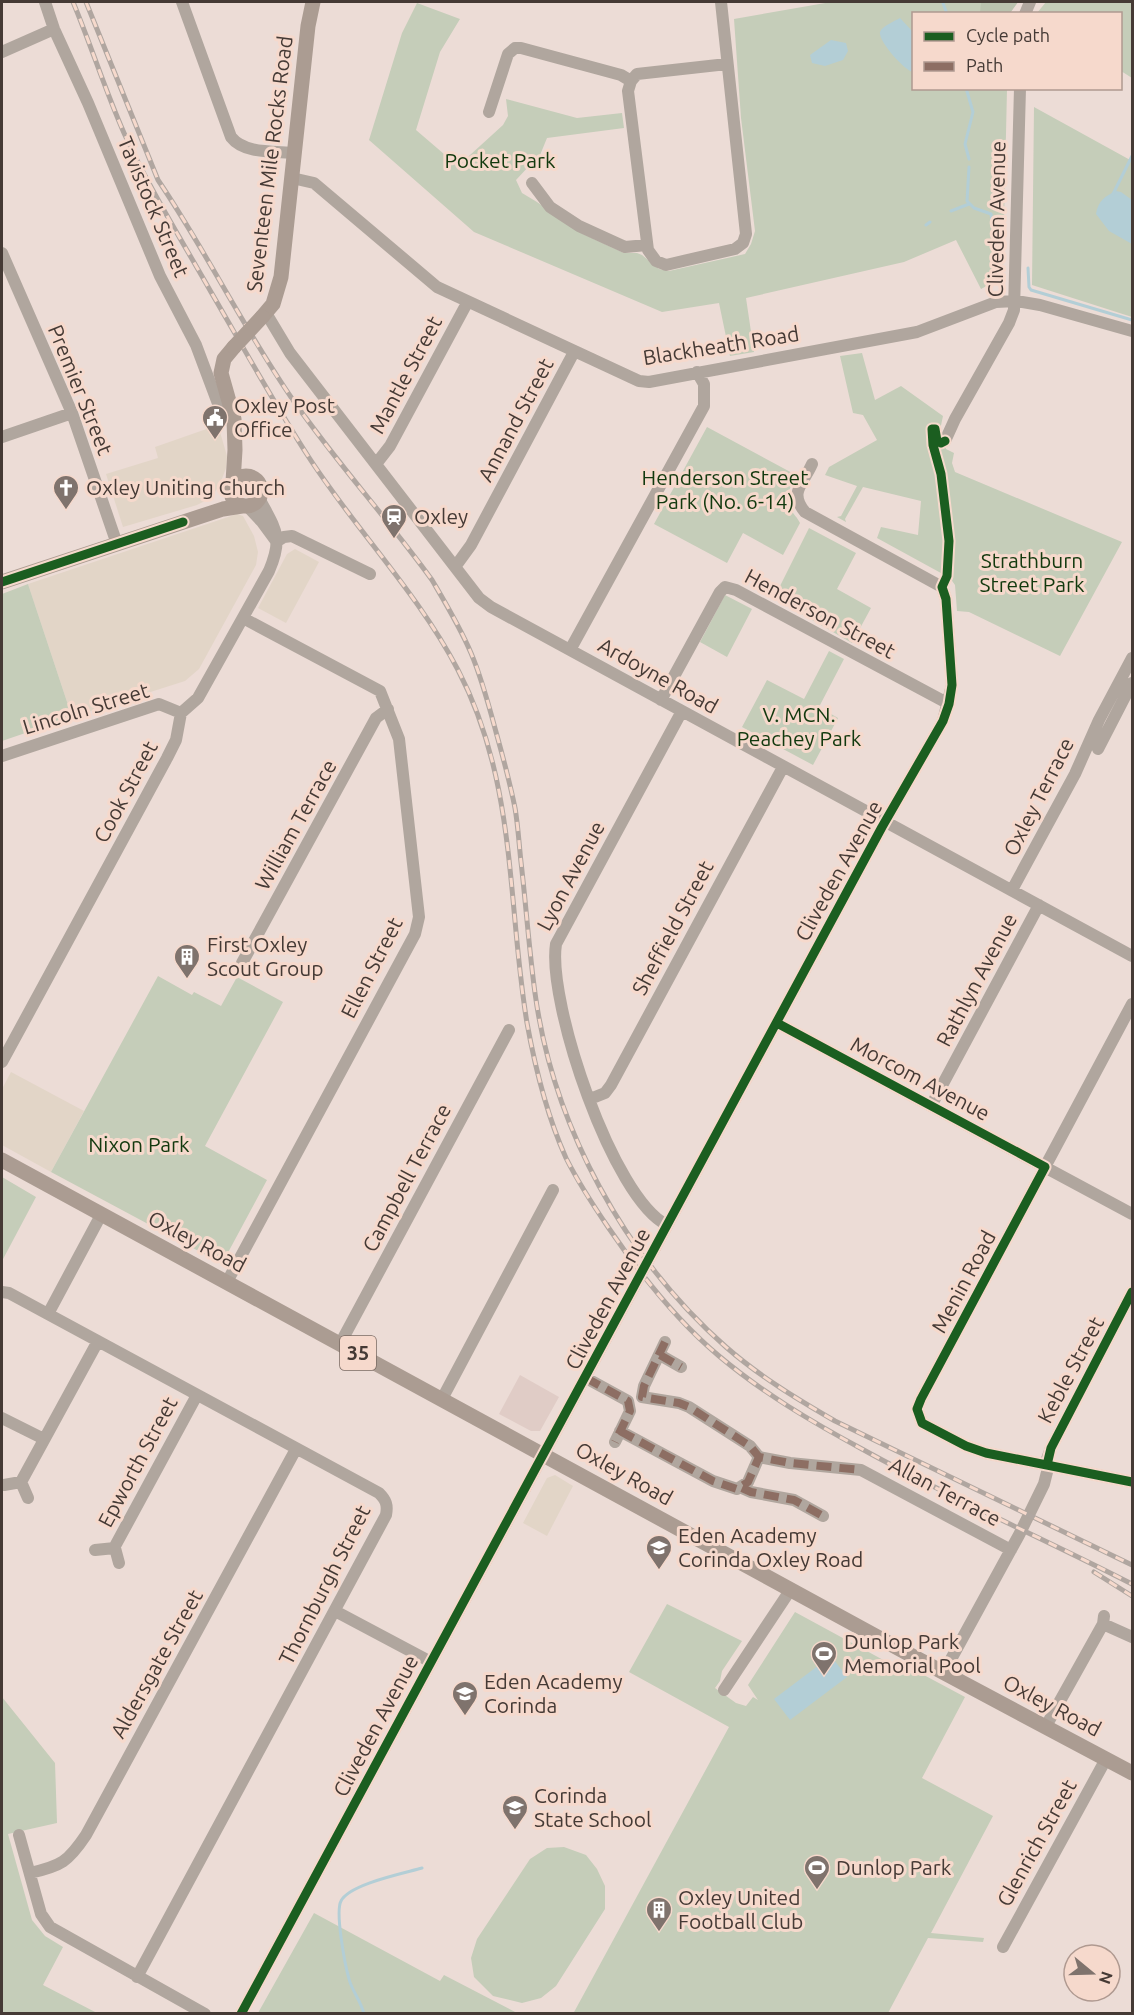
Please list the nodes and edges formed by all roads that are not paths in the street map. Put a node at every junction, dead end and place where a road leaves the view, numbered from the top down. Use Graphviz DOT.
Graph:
graph roads {
  1 [pos="45,2"];
  2 [pos="182,2"];
  3 [pos="313,2"];
  4 [pos="721,2"];
  5 [pos="54,29"];
  6 [pos="2,52"];
  7 [pos="727,64"];
  8 [pos="631,81"];
  9 [pos="1020,90"];
  10 [pos="489,112"];
  11 [pos="295,153"];
  12 [pos="292,178"];
  13 [pos="532,183"];
  14 [pos="647,245"];
  15 [pos="2,253"];
  16 [pos="1016,301"];
  17 [pos="467,303"];
  18 [pos="265,315"];
  19 [pos="1132,331"];
  20 [pos="574,352"];
  21 [pos="697,372"];
  22 [pos="72,413"];
  23 [pos="234,419"];
  24 [pos="2,437"];
  25 [pos="945,441"];
  26 [pos="376,464"];
  27 [pos="812,464"];
  28 [pos="251,476"];
  29 [pos="232,484"];
  30 [pos="249,503"];
  31 [pos="183,522"];
  32 [pos="276,542"];
  33 [pos="117,544"];
  34 [pos="454,567"];
  35 [pos="370,574"];
  36 [pos="2,582"];
  37 [pos="243,618"];
  38 [pos="570,650"];
  39 [pos="1132,658"];
  40 [pos="1132,683"];
  41 [pos="661,700"];
  42 [pos="949,704"];
  43 [pos="388,709"];
  44 [pos="682,711"];
  45 [pos="181,713"];
  46 [pos="1104,723"];
  47 [pos="1098,749"];
  48 [pos="2,756"];
  49 [pos="783,767"];
  50 [pos="885,822"];
  51 [pos="1012,890"];
  52 [pos="1039,905"];
  53 [pos="1132,956"];
  54 [pos="243,963"];
  55 [pos="1132,1004"];
  56 [pos="777,1023"];
  57 [pos="508,1030"];
  58 [pos="2,1062"];
  59 [pos="590,1099"];
  60 [pos="932,1106"];
  61 [pos="2,1160"];
  62 [pos="1046,1167"];
  63 [pos="553,1190"];
  64 [pos="1132,1214"];
  65 [pos="101,1215"];
  66 [pos="667,1225"];
  67 [pos="227,1282"];
  68 [pos="2,1292"];
  69 [pos="1132,1292"];
  70 [pos="48,1314"];
  71 [pos="98,1341"];
  72 [pos="665,1342"];
  73 [pos="340,1344"];
  74 [pos="660,1355"];
  75 [pos="681,1367"];
  76 [pos="586,1378"];
  77 [pos="197,1395"];
  78 [pos="642,1397"];
  79 [pos="442,1399"];
  80 [pos="628,1401"];
  81 [pos="2,1419"];
  82 [pos="45,1439"];
  83 [pos="296,1449"];
  84 [pos="544,1454"];
  85 [pos="759,1457"];
  86 [pos="1047,1465"];
  87 [pos="21,1482"];
  88 [pos="1132,1482"];
  89 [pos="3,1485"];
  90 [pos="742,1488"];
  91 [pos="28,1498"];
  92 [pos="823,1516"];
  93 [pos="114,1548"];
  94 [pos="95,1550"];
  95 [pos="1011,1550"];
  96 [pos="119,1563"];
  97 [pos="791,1589"];
  98 [pos="335,1611"];
  99 [pos="1132,1638"];
  100 [pos="431,1662"];
  101 [pos="944,1672"];
  102 [pos="724,1690"];
  103 [pos="1046,1726"];
  104 [pos="1106,1759"];
  105 [pos="1132,1773"];
  106 [pos="19,1834"];
  107 [pos="30,1873"];
  108 [pos="1003,1947"];
  109 [pos="137,1977"];
  110 [pos="205,2013"];
  111 [pos="241,2013"];
  1 -- 5 [label="street, Tavistock Street"];
  2 -- 11 [label="street"];
  3 -- 11 [label="main road, Seventeen Mile Rocks Road"];
  4 -- 7 [label="street"];
  5 -- 6 [label="street"];
  5 -- 23 [label="street, Tavistock Street"];
  7 -- 8 [label="street"];
  7 -- 14 [label="street"];
  8 -- 10 [label="street"];
  8 -- 14 [label="street"];
  9 -- 16 [label="street, Cliveden Avenue"];
  11 -- 12 [label="main road, Seventeen Mile Rocks Road"];
  12 -- 17 [label="street, Blackheath Road"];
  12 -- 18 [label="main road, Seventeen Mile Rocks Road"];
  13 -- 14 [label="street"];
  15 -- 22 [label="street, Premier Street"];
  16 -- 19 [label="street, Blackheath Road"];
  16 -- 21 [label="street, Blackheath Road"];
  16 -- 25 [label="street, Cliveden Avenue"];
  17 -- 20 [label="street, Blackheath Road"];
  17 -- 26 [label="street, Mantle Street"];
  18 -- 23 [label="main road, Seventeen Mile Rocks Road, bridge"];
  18 -- 26 [label="street, Ardoyne Road"];
  20 -- 21 [label="street, Blackheath Road"];
  20 -- 34 [label="street, Annand Street"];
  21 -- 38 [label="street"];
  22 -- 24 [label="street"];
  22 -- 33 [label="street, Premier Street"];
  23 -- 28 [label="main road, Seventeen Mile Rocks Road"];
  23 -- 29 [label="main road, Seventeen Mile Rocks Road"];
  26 -- 34 [label="street, Ardoyne Road"];
  27 -- 42 [label="street, Cliveden Avenue"];
  28 -- 29 [label="main road"];
  28 -- 30 [label="main road"];
  29 -- 30 [label="main road"];
  29 -- 31 [label="main road"];
  30 -- 31 [label="main road"];
  30 -- 32 [label="street"];
  31 -- 33 [label="main road"];
  32 -- 35 [label="street"];
  32 -- 37 [label="street"];
  33 -- 36 [label="main road"];
  34 -- 38 [label="street, Ardoyne Road"];
  37 -- 43 [label="street, Ellen Street"];
  37 -- 45 [label="street"];
  38 -- 41 [label="street, Ardoyne Road"];
  39 -- 46 [label="street, Oxley Terrace"];
  40 -- 46 [label="street, Oxley Terrace"];
  41 -- 42 [label="street, Henderson Street"];
  41 -- 44 [label="street, Ardoyne Road"];
  42 -- 50 [label="street, Cliveden Avenue"];
  43 -- 54 [label="street, William Terrace"];
  43 -- 67 [label="street, Ellen Street"];
  44 -- 49 [label="street, Ardoyne Road"];
  44 -- 59 [label="street, Lyon Avenue"];
  45 -- 48 [label="street, Lincoln Street"];
  45 -- 58 [label="street, Cook Street"];
  46 -- 47 [label="street, Oxley Terrace"];
  46 -- 51 [label="street, Oxley Terrace"];
  49 -- 50 [label="street, Ardoyne Road"];
  49 -- 59 [label="street, Sheffield Street"];
  50 -- 51 [label="street, Ardoyne Road"];
  50 -- 56 [label="street, Cliveden Avenue"];
  51 -- 52 [label="street, Ardoyne Road"];
  52 -- 53 [label="street, Ardoyne Road"];
  52 -- 60 [label="street, Rathlyn Avenue"];
  55 -- 62 [label="street, Menin Road"];
  56 -- 60 [label="street, Morcom Avenue"];
  56 -- 66 [label="street, Cliveden Avenue"];
  57 -- 73 [label="street, Campbell Terrace"];
  59 -- 66 [label="street, Lyon Avenue"];
  60 -- 62 [label="street, Morcom Avenue"];
  61 -- 65 [label="main road, Oxley Road / 35"];
  62 -- 64 [label="street, Morcom Avenue"];
  62 -- 86 [label="street, Menin Road"];
  63 -- 79 [label="street"];
  65 -- 67 [label="main road, Oxley Road / 35"];
  65 -- 70 [label="street"];
  66 -- 76 [label="street, Cliveden Avenue, bridge"];
  67 -- 73 [label="main road, Oxley Road / 35"];
  68 -- 70 [label="street, Thornburgh Street"];
  69 -- 86 [label="street, Keble Street"];
  70 -- 71 [label="street, Thornburgh Street"];
  71 -- 77 [label="street, Thornburgh Street"];
  71 -- 82 [label="street"];
  72 -- 74 [label="street"];
  73 -- 79 [label="main road, Oxley Road / 35"];
  74 -- 75 [label="street"];
  74 -- 78 [label="street"];
  76 -- 80 [label="street"];
  76 -- 84 [label="street, Cliveden Avenue"];
  77 -- 83 [label="street, Thornburgh Street"];
  77 -- 93 [label="street, Epworth Street"];
  78 -- 80 [label="street"];
  78 -- 85 [label="street"];
  79 -- 84 [label="main road, Oxley Road / 35"];
  80 -- 90 [label="street"];
  81 -- 82 [label="street"];
  82 -- 87 [label="street"];
  83 -- 98 [label="street, Thornburgh Street"];
  83 -- 107 [label="street, Aldersgate Street"];
  84 -- 97 [label="main road, Oxley Road / 35"];
  84 -- 100 [label="street, Cliveden Avenue"];
  85 -- 90 [label="street"];
  85 -- 95 [label="street, Allan Terrace"];
  86 -- 88 [label="street"];
  86 -- 95 [label="street, Allan Terrace"];
  87 -- 89 [label="street"];
  87 -- 91 [label="street"];
  90 -- 92 [label="street"];
  93 -- 94 [label="street, Epworth Street"];
  93 -- 96 [label="street, Epworth Street"];
  95 -- 101 [label="street, Allan Terrace"];
  97 -- 101 [label="main road, Oxley Road / 35"];
  97 -- 102 [label="street"];
  98 -- 100 [label="street"];
  98 -- 109 [label="street, Thornburgh Street"];
  99 -- 103 [label="street"];
  100 -- 111 [label="street, Cliveden Avenue"];
  101 -- 103 [label="main road, Oxley Road / 35"];
  103 -- 104 [label="main road, Oxley Road / 35"];
  104 -- 105 [label="main road, Oxley Road / 35"];
  104 -- 108 [label="street, Glenrich Street"];
  106 -- 107 [label="street"];
  107 -- 109 [label="street"];
  109 -- 110 [label="street"];
}
